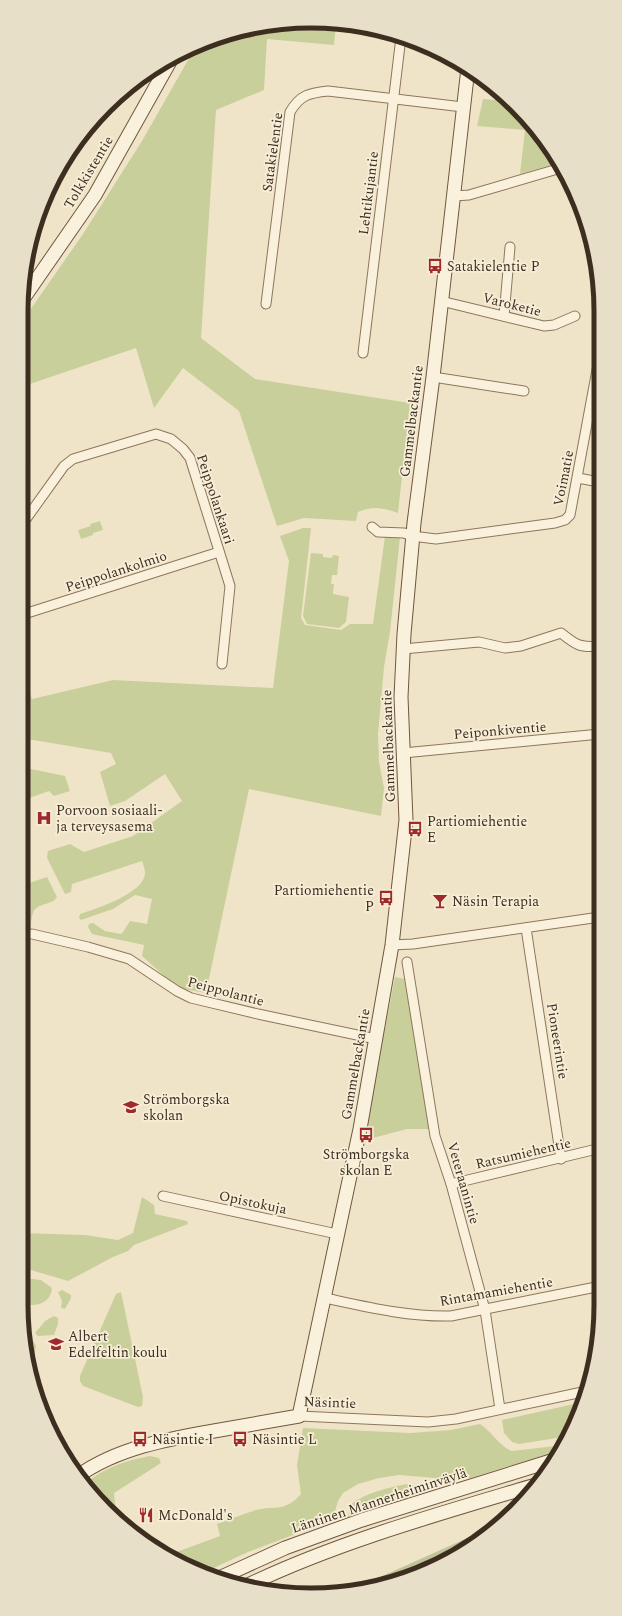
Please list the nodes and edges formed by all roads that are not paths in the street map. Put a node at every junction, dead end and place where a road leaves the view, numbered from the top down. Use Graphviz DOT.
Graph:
graph roads {
  1 [pos="400,43"];
  2 [pos="166,69"];
  3 [pos="467,75"];
  4 [pos="394,98"];
  5 [pos="463,107"];
  6 [pos="556,170"];
  7 [pos="454,196"];
  8 [pos="510,247"];
  9 [pos="29,289"];
  10 [pos="441,301"];
  11 [pos="266,304"];
  12 [pos="504,316"];
  13 [pos="575,316"];
  14 [pos="363,353"];
  15 [pos="432,377"];
  16 [pos="594,387"];
  17 [pos="524,391"];
  18 [pos="578,478"];
  19 [pos="594,481"];
  20 [pos="28,516"];
  21 [pos="372,527"];
  22 [pos="412,536"];
  23 [pos="219,552"];
  24 [pos="28,613"];
  25 [pos="594,646"];
  26 [pos="403,649"];
  27 [pos="222,664"];
  28 [pos="594,735"];
  29 [pos="403,753"];
  30 [pos="594,918"];
  31 [pos="526,928"];
  32 [pos="32,934"];
  33 [pos="392,945"];
  34 [pos="407,962"];
  35 [pos="376,1039"];
  36 [pos="594,1150"];
  37 [pos="561,1159"];
  38 [pos="451,1184"];
  39 [pos="163,1196"];
  40 [pos="337,1234"];
  41 [pos="594,1287"];
  42 [pos="325,1298"];
  43 [pos="485,1310"];
  44 [pos="580,1392"];
  45 [pos="500,1409"];
  46 [pos="298,1416"];
  47 [pos="546,1463"];
  48 [pos="83,1473"];
  49 [pos="528,1487"];
  50 [pos="226,1575"];
  51 [pos="254,1582"];
  1 -- 4 [label="street, Lehtikujantie"];
  2 -- 9 [label="street, Tolkkistentie"];
  3 -- 5 [label="street, Gammelbackantie"];
  4 -- 5 [label="street, Satakielentie"];
  4 -- 11 [label="street, Satakielentie"];
  4 -- 14 [label="street, Lehtikujantie"];
  5 -- 7 [label="street, Gammelbackantie"];
  6 -- 7 [label="street"];
  7 -- 10 [label="street, Gammelbackantie"];
  8 -- 12 [label="street"];
  10 -- 12 [label="street, Varoketie"];
  10 -- 15 [label="street, Gammelbackantie"];
  12 -- 13 [label="street, Varoketie"];
  15 -- 17 [label="street"];
  15 -- 22 [label="street, Gammelbackantie"];
  16 -- 18 [label="street, Voimatie"];
  18 -- 19 [label="street"];
  18 -- 22 [label="street, Voimatie"];
  20 -- 23 [label="street, Peippolankaari"];
  21 -- 22 [label="street, Voimatie"];
  22 -- 26 [label="street, Gammelbackantie"];
  23 -- 24 [label="street, Peippolankolmio"];
  23 -- 27 [label="street, Peippolankaari"];
  25 -- 26 [label="street"];
  26 -- 29 [label="street, Gammelbackantie"];
  28 -- 29 [label="street, Peiponkiventie"];
  29 -- 33 [label="street, Gammelbackantie"];
  30 -- 31 [label="street"];
  31 -- 33 [label="street"];
  31 -- 37 [label="street, Pioneerintie"];
  32 -- 35 [label="street, Peippolantie"];
  33 -- 35 [label="street, Gammelbackantie"];
  34 -- 38 [label="street, Veteraanintie"];
  35 -- 40 [label="street, Gammelbackantie"];
  36 -- 37 [label="street, Ratsumiehentie"];
  37 -- 38 [label="street, Ratsumiehentie"];
  38 -- 43 [label="street, Veteraanintie"];
  39 -- 40 [label="street, Opistokuja"];
  40 -- 42 [label="street, Gammelbackantie"];
  41 -- 43 [label="street, Rintamamiehentie"];
  42 -- 43 [label="street, Rintamamiehentie"];
  42 -- 46 [label="street, Gammelbackantie"];
  43 -- 45 [label="street, Veteraanintie"];
  44 -- 45 [label="street, Näsintie"];
  45 -- 46 [label="street, Näsintie"];
  46 -- 48 [label="street, Näsintie"];
  47 -- 50 [label="street, Läntinen Mannerheiminväylä"];
  49 -- 51 [label="street"];
}
